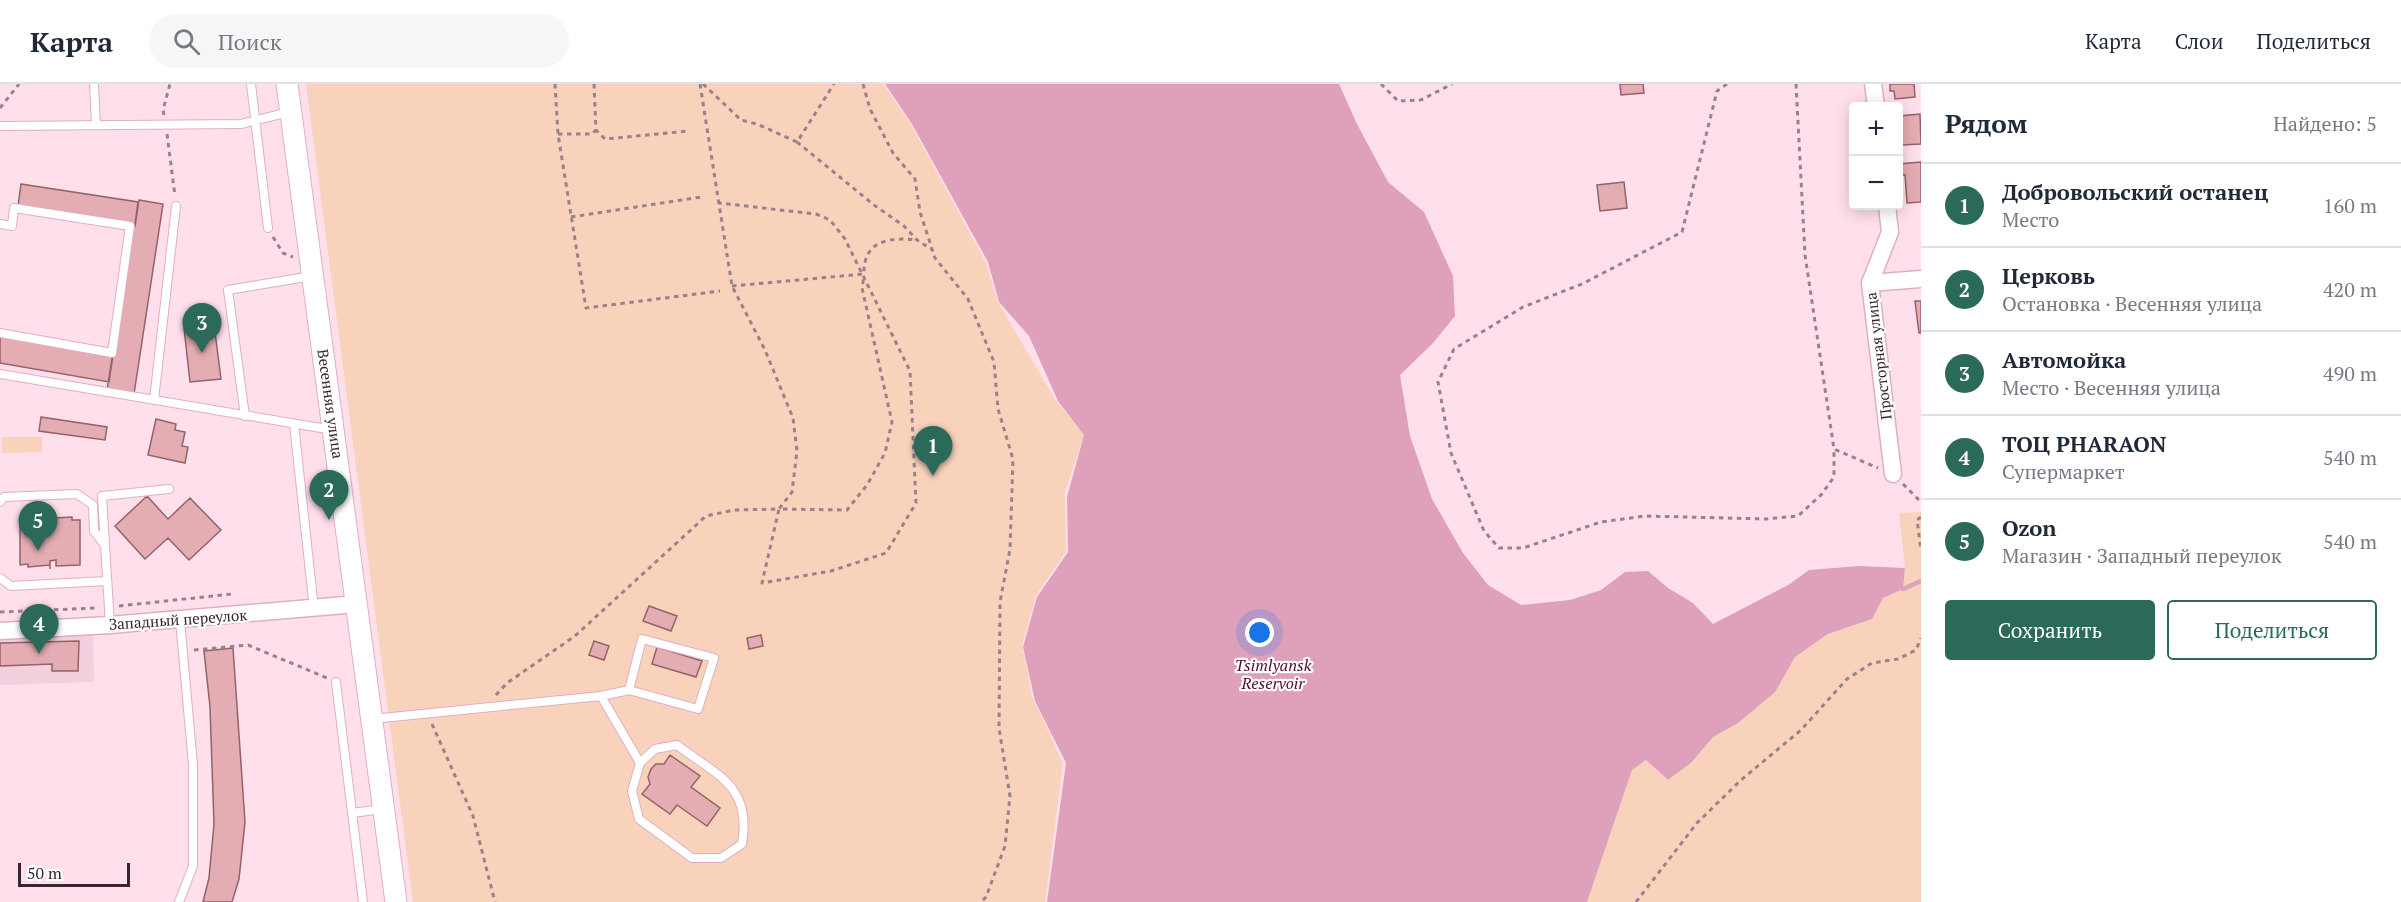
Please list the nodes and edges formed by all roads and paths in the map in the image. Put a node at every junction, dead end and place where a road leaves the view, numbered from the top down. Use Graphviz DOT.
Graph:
graph roads {
  1 [pos="19,84"];
  2 [pos="94,84"];
  3 [pos="170,84"];
  4 [pos="251,84"];
  5 [pos="287,84"];
  6 [pos="555,84"];
  7 [pos="594,84"];
  8 [pos="701,84"];
  9 [pos="834,84"];
  10 [pos="862,84"];
  11 [pos="1381,84"];
  12 [pos="1452,84"];
  13 [pos="1727,84"];
  14 [pos="1796,84"];
  15 [pos="1874,84"];
  16 [pos="1876,102"];
  17 [pos="0,108"];
  18 [pos="291,111"];
  19 [pos="255,121"];
  20 [pos="96,125"];
  21 [pos="166,125"];
  22 [pos="0,126"];
  23 [pos="596,130"];
  24 [pos="689,131"];
  25 [pos="558,134"];
  26 [pos="797,142"];
  27 [pos="701,197"];
  28 [pos="719,203"];
  29 [pos="176,206"];
  30 [pos="1887,210"];
  31 [pos="571,217"];
  32 [pos="0,224"];
  33 [pos="268,228"];
  34 [pos="917,240"];
  35 [pos="932,249"];
  36 [pos="312,270"];
  37 [pos="864,274"];
  38 [pos="1921,279"];
  39 [pos="1870,283"];
  40 [pos="732,286"];
  41 [pos="720,291"];
  42 [pos="0,333"];
  43 [pos="0,375"];
  44 [pos="154,400"];
  45 [pos="245,416"];
  46 [pos="294,424"];
  47 [pos="333,430"];
  48 [pos="1834,449"];
  49 [pos="1893,474"];
  50 [pos="169,489"];
  51 [pos="0,502"];
  52 [pos="1921,502"];
  53 [pos="779,509"];
  54 [pos="1921,517"];
  55 [pos="105,545"];
  56 [pos="1921,550"];
  57 [pos="0,579"];
  58 [pos="107,581"];
  59 [pos="357,604"];
  60 [pos="314,609"];
  61 [pos="180,620"];
  62 [pos="110,625"];
  63 [pos="0,631"];
  64 [pos="1921,638"];
  65 [pos="183,651"];
  66 [pos="336,682"];
  67 [pos="628,690"];
  68 [pos="601,696"];
  69 [pos="485,707"];
  70 [pos="427,714"];
  71 [pos="372,719"];
  72 [pos="640,763"];
  73 [pos="384,809"];
  74 [pos="352,813"];
  75 [pos="179,902"];
  76 [pos="363,902"];
  77 [pos="396,902"];
  78 [pos="495,902"];
  79 [pos="981,902"];
  80 [pos="1636,902"];
  1 -- 17 [label="path"];
  2 -- 20 [label="lane"];
  3 -- 21 [label="path"];
  4 -- 19 [label="lane"];
  5 -- 18 [label="street, Весенняя улица"];
  6 -- 25 [label="path"];
  7 -- 23 [label="path"];
  8 -- 26 [label="path"];
  8 -- 28 [label="path"];
  9 -- 26 [label="path"];
  10 -- 35 [label="path"];
  11 -- 12 [label="path"];
  13 -- 48 [label="path"];
  14 -- 48 [label="path"];
  15 -- 16 [label="street"];
  18 -- 19 [label="lane"];
  18 -- 36 [label="street, Весенняя улица"];
  19 -- 21 [label="lane"];
  19 -- 33 [label="lane"];
  20 -- 21 [label="lane"];
  20 -- 22 [label="lane"];
  21 -- 29 [label="path"];
  23 -- 24 [label="path"];
  23 -- 25 [label="path"];
  25 -- 31 [label="path"];
  26 -- 34 [label="path"];
  27 -- 31 [label="path"];
  28 -- 37 [label="path"];
  28 -- 40 [label="path"];
  29 -- 44 [label="lane"];
  30 -- 39 [label="street, Просторная улица"];
  31 -- 41 [label="path"];
  32 -- 42 [label="lane"];
  33 -- 36 [label="path"];
  34 -- 35 [label="path"];
  34 -- 37 [label="path"];
  35 -- 79 [label="path"];
  36 -- 45 [label="lane"];
  36 -- 47 [label="street, Весенняя улица"];
  37 -- 40 [label="path"];
  37 -- 53 [label="path"];
  37 -- 53 [label="path"];
  38 -- 39 [label="street"];
  39 -- 49 [label="street, Просторная улица"];
  40 -- 53 [label="path"];
  43 -- 44 [label="lane"];
  44 -- 45 [label="lane"];
  45 -- 46 [label="lane"];
  46 -- 47 [label="lane"];
  46 -- 60 [label="lane"];
  47 -- 59 [label="street, Весенняя улица"];
  48 -- 49 [label="path"];
  49 -- 52 [label="path"];
  50 -- 55 [label="lane"];
  51 -- 55 [label="lane"];
  53 -- 69 [label="path"];
  54 -- 56 [label="path"];
  55 -- 58 [label="lane"];
  57 -- 58 [label="lane"];
  58 -- 62 [label="lane"];
  59 -- 60 [label="street, Западный переулок"];
  59 -- 71 [label="street, Весенняя улица"];
  60 -- 61 [label="street, Западный переулок"];
  61 -- 62 [label="street, Западный переулок"];
  61 -- 65 [label="lane"];
  62 -- 63 [label="street, Западный переулок"];
  64 -- 80 [label="path"];
  65 -- 66 [label="path"];
  65 -- 75 [label="lane"];
  66 -- 74 [label="lane"];
  67 -- 67 [label="lane"];
  67 -- 68 [label="lane"];
  68 -- 69 [label="lane"];
  68 -- 72 [label="lane"];
  69 -- 70 [label="lane"];
  70 -- 71 [label="lane"];
  70 -- 78 [label="path"];
  71 -- 73 [label="street, Весенняя улица"];
  72 -- 72 [label="lane"];
  73 -- 74 [label="lane"];
  73 -- 77 [label="street, Весенняя улица"];
  74 -- 76 [label="lane"];
}
